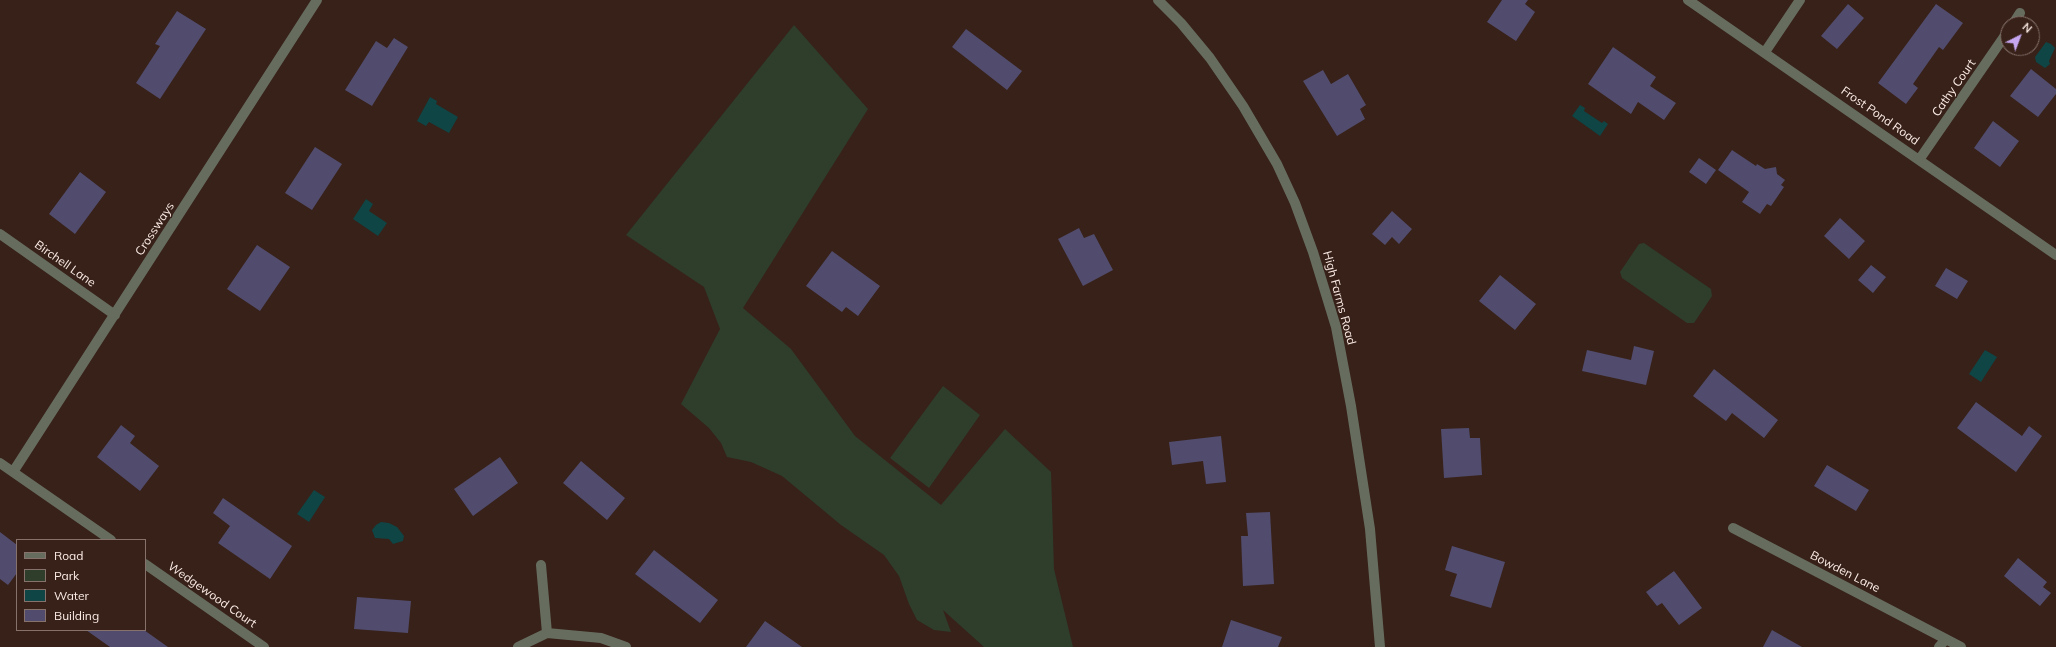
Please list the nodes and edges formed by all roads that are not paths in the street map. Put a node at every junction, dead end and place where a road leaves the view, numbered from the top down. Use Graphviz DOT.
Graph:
graph roads {
  1 [pos="317,0"];
  2 [pos="1158,0"];
  3 [pos="1688,0"];
  4 [pos="1800,0"];
  5 [pos="2020,13"];
  6 [pos="2018,16"];
  7 [pos="2000,44"];
  8 [pos="1765,52"];
  9 [pos="1919,160"];
  10 [pos="0,234"];
  11 [pos="2056,255"];
  12 [pos="115,315"];
  13 [pos="0,463"];
  14 [pos="13,472"];
  15 [pos="1733,528"];
  16 [pos="110,539"];
  17 [pos="541,564"];
  18 [pos="146,565"];
  19 [pos="547,633"];
  20 [pos="1946,639"];
  21 [pos="264,647"];
  22 [pos="518,647"];
  23 [pos="626,647"];
  24 [pos="1380,647"];
  25 [pos="1939,647"];
  26 [pos="1961,647"];
  1 -- 12 [label="street, Crossways"];
  2 -- 24 [label="street, High Farms Road"];
  3 -- 8 [label="street, Frost Pond Road"];
  4 -- 8 [label="street"];
  5 -- 6 [label="street"];
  7 -- 9 [label="street, Cathy Court"];
  8 -- 9 [label="street, Frost Pond Road"];
  9 -- 11 [label="street, Frost Pond Road"];
  10 -- 12 [label="street, Birchell Lane"];
  12 -- 14 [label="street, Crossways"];
  13 -- 14 [label="street"];
  14 -- 16 [label="street"];
  15 -- 20 [label="street, Bowden Lane"];
  17 -- 19 [label="street"];
  18 -- 21 [label="street, Wedgewood Court"];
  19 -- 22 [label="street"];
  19 -- 23 [label="street"];
  20 -- 25 [label="street"];
  20 -- 26 [label="street, Bowden Lane"];
}
